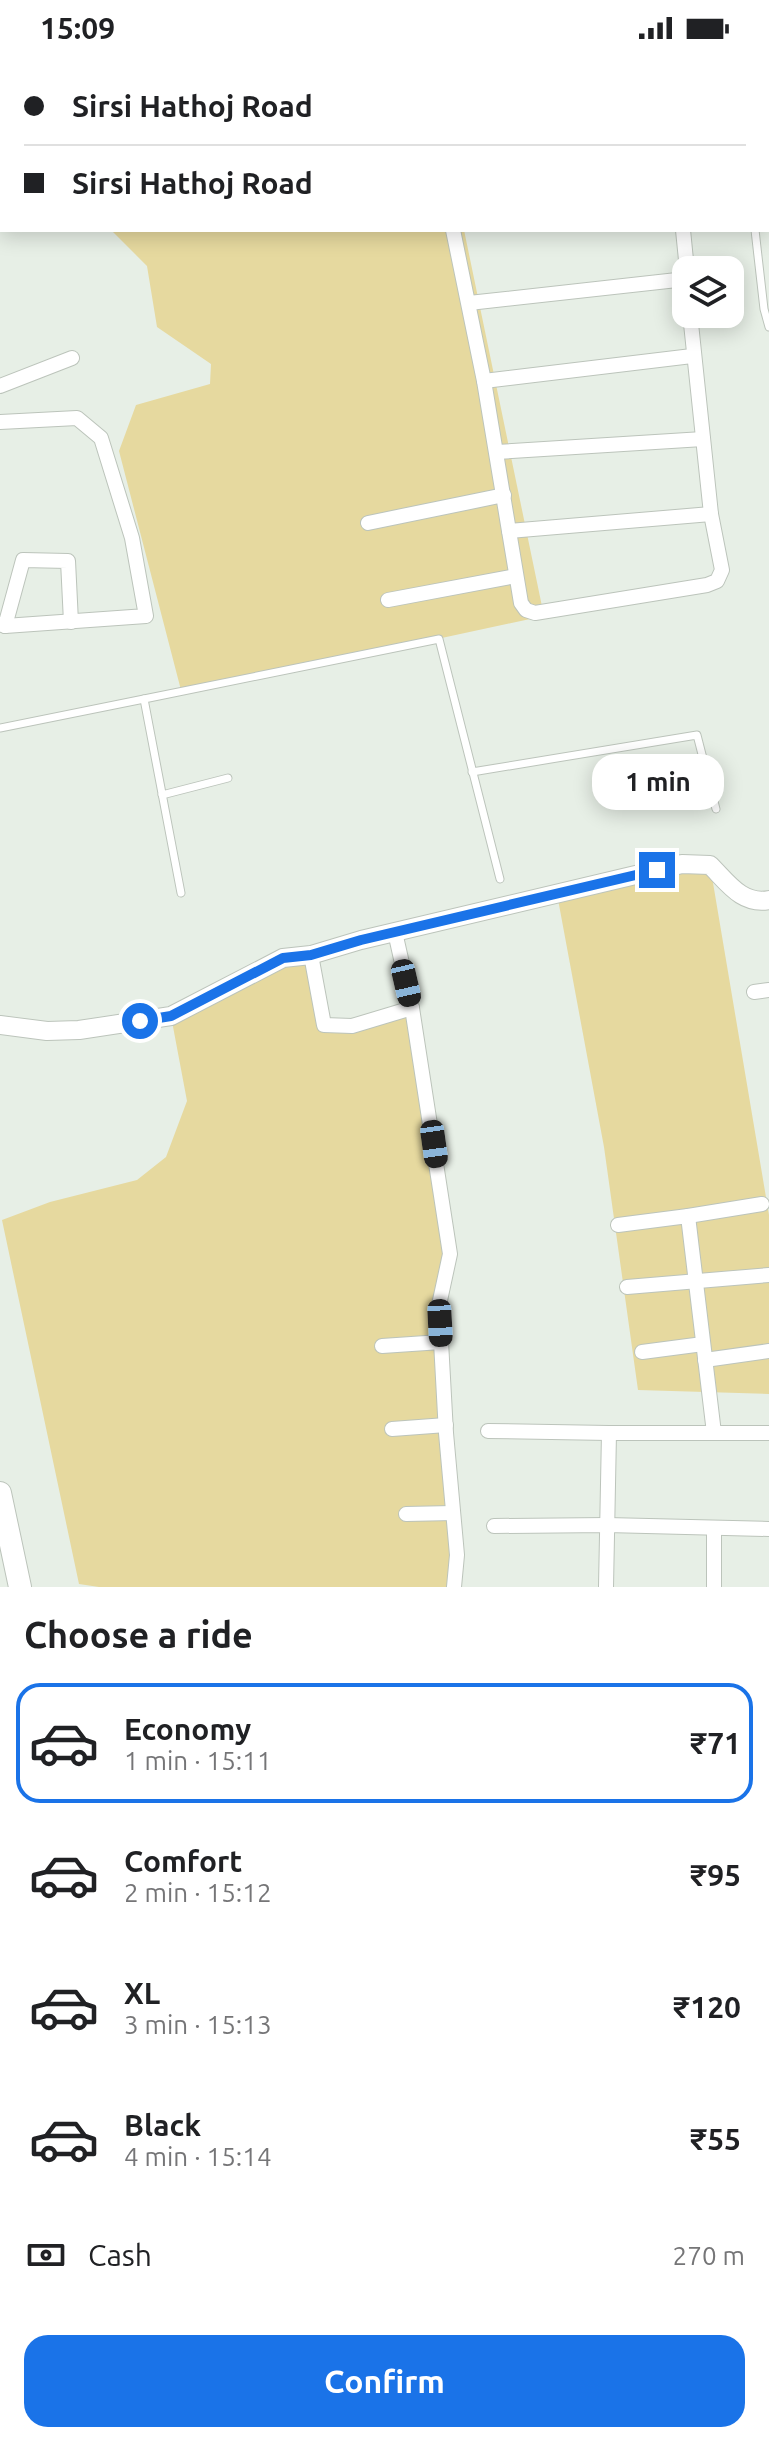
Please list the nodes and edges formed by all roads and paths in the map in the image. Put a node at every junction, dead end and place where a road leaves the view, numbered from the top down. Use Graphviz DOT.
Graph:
graph roads {
  1 [pos="453,232"];
  2 [pos="683,232"];
  3 [pos="755,232"];
  4 [pos="686,256"];
  5 [pos="672,281"];
  6 [pos="469,303"];
  7 [pos="769,327"];
  8 [pos="691,328"];
  9 [pos="692,356"];
  10 [pos="72,358"];
  11 [pos="484,381"];
  12 [pos="0,386"];
  13 [pos="0,422"];
  14 [pos="703,439"];
  15 [pos="497,452"];
  16 [pos="504,495"];
  17 [pos="711,514"];
  18 [pos="368,523"];
  19 [pos="509,531"];
  20 [pos="516,576"];
  21 [pos="388,600"];
  22 [pos="71,622"];
  23 [pos="2,625"];
  24 [pos="144,699"];
  25 [pos="0,728"];
  26 [pos="472,772"];
  27 [pos="228,778"];
  28 [pos="162,795"];
  29 [pos="716,809"];
  30 [pos="500,879"];
  31 [pos="181,893"];
  32 [pos="769,900"];
  33 [pos="395,932"];
  34 [pos="311,955"];
  35 [pos="412,1008"];
  36 [pos="0,1025"];
  37 [pos="762,1204"];
  38 [pos="688,1216"];
  39 [pos="618,1225"];
  40 [pos="769,1275"];
  41 [pos="697,1282"];
  42 [pos="627,1287"];
  43 [pos="441,1342"];
  44 [pos="703,1344"];
  45 [pos="382,1346"];
  46 [pos="769,1351"];
  47 [pos="642,1352"];
  48 [pos="705,1360"];
  49 [pos="446,1425"];
  50 [pos="392,1429"];
  51 [pos="488,1431"];
  52 [pos="609,1433"];
  53 [pos="714,1433"];
  54 [pos="769,1433"];
  55 [pos="0,1493"];
  56 [pos="453,1513"];
  57 [pos="406,1514"];
  58 [pos="607,1525"];
  59 [pos="494,1526"];
  60 [pos="714,1528"];
  61 [pos="769,1529"];
  62 [pos="20,1587"];
  63 [pos="454,1587"];
  64 [pos="606,1587"];
  65 [pos="714,1587"];
  1 -- 6 [label="street"];
  2 -- 4 [label="street"];
  3 -- 7 [label="lane"];
  5 -- 6 [label="street"];
  6 -- 11 [label="street"];
  8 -- 9 [label="street"];
  9 -- 11 [label="street"];
  9 -- 14 [label="street"];
  10 -- 12 [label="street"];
  11 -- 15 [label="street"];
  13 -- 22 [label="street"];
  14 -- 15 [label="street"];
  14 -- 17 [label="street"];
  15 -- 16 [label="street"];
  16 -- 18 [label="street"];
  16 -- 19 [label="street"];
  17 -- 19 [label="street"];
  17 -- 20 [label="street"];
  19 -- 20 [label="street"];
  20 -- 21 [label="street"];
  22 -- 23 [label="street"];
  22 -- 23 [label="street"];
  24 -- 25 [label="lane"];
  24 -- 26 [label="lane"];
  24 -- 28 [label="lane"];
  26 -- 29 [label="lane"];
  26 -- 30 [label="lane"];
  27 -- 28 [label="lane"];
  28 -- 31 [label="lane"];
  32 -- 33 [label="street"];
  33 -- 34 [label="street"];
  33 -- 35 [label="street"];
  34 -- 35 [label="street"];
  34 -- 36 [label="street"];
  35 -- 43 [label="street"];
  37 -- 38 [label="street"];
  38 -- 39 [label="street"];
  38 -- 41 [label="street"];
  40 -- 41 [label="street"];
  41 -- 42 [label="street"];
  41 -- 44 [label="street"];
  43 -- 45 [label="street"];
  43 -- 49 [label="street"];
  44 -- 47 [label="street"];
  44 -- 48 [label="street"];
  46 -- 48 [label="street"];
  48 -- 53 [label="street"];
  49 -- 50 [label="street"];
  49 -- 56 [label="street"];
  51 -- 52 [label="street"];
  52 -- 53 [label="street"];
  52 -- 58 [label="street"];
  53 -- 54 [label="street"];
  55 -- 62 [label="main road"];
  56 -- 57 [label="street"];
  56 -- 63 [label="street"];
  58 -- 59 [label="street"];
  58 -- 60 [label="street"];
  58 -- 64 [label="street"];
  60 -- 61 [label="street"];
  60 -- 65 [label="street"];
}
